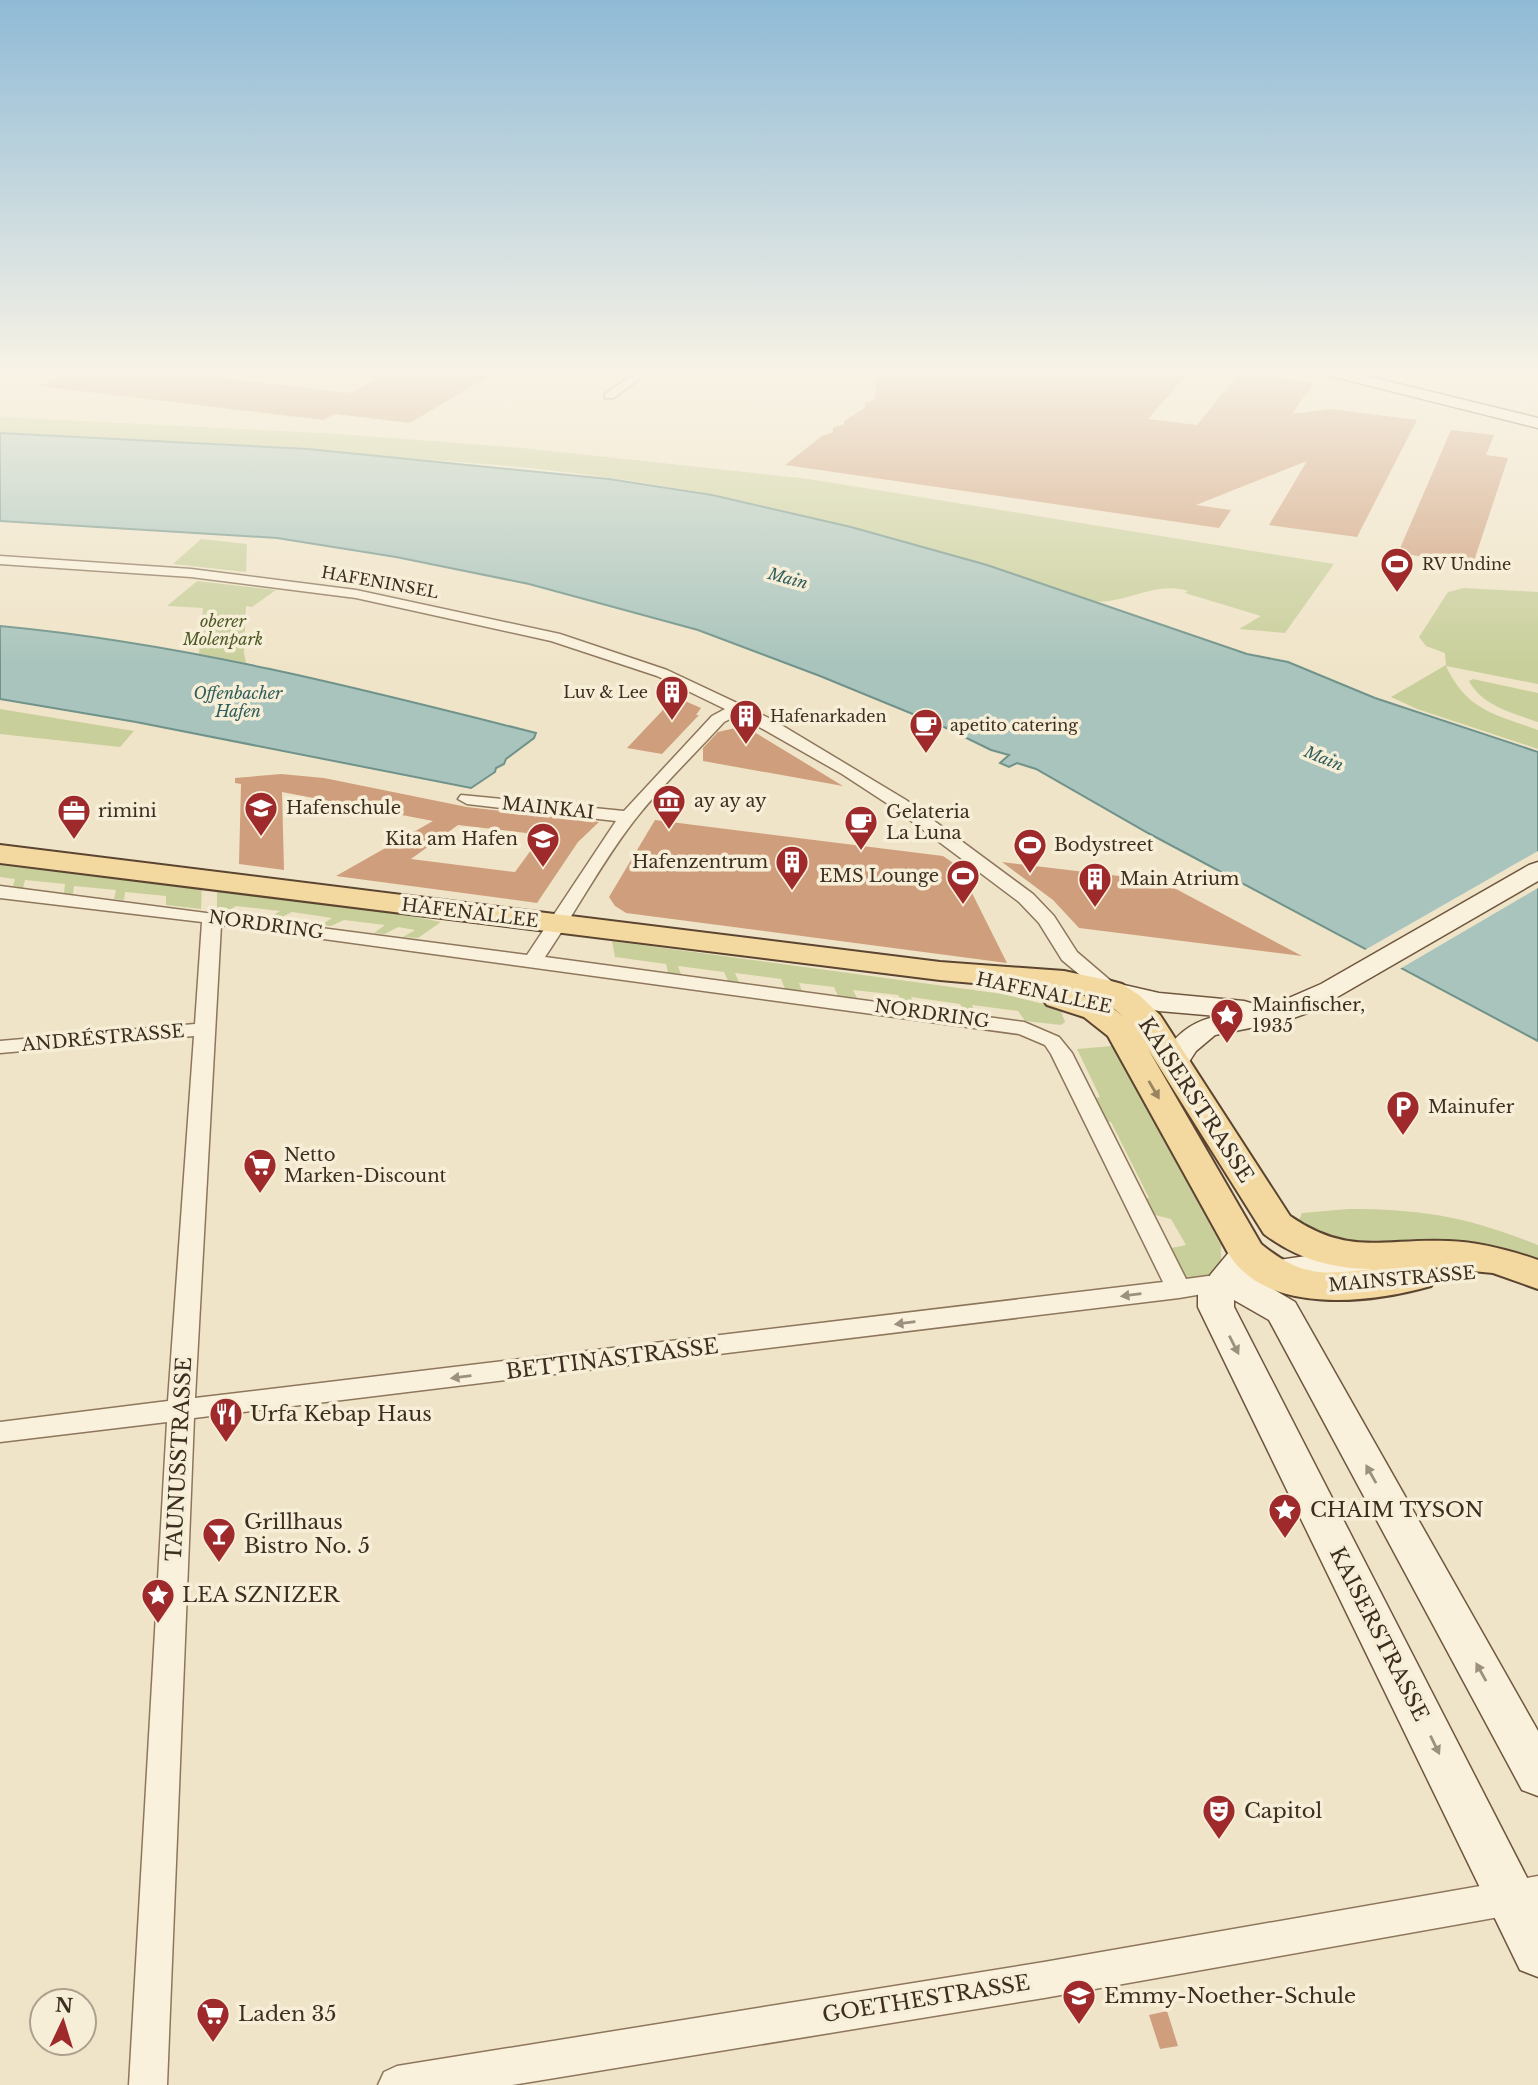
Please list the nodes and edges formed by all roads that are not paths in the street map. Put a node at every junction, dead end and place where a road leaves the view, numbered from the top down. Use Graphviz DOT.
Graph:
graph roads {
  1 [pos="0,560"];
  2 [pos="738,709"];
  3 [pos="467,799"];
  4 [pos="628,817"];
  5 [pos="0,854"];
  6 [pos="1538,870"];
  7 [pos="0,892"];
  8 [pos="212,918"];
  9 [pos="558,924"];
  10 [pos="1069,956"];
  11 [pos="533,961"];
  12 [pos="940,971"];
  13 [pos="1039,978"];
  14 [pos="1097,998"];
  15 [pos="1290,1009"];
  16 [pos="1139,1015"];
  17 [pos="1233,1021"];
  18 [pos="206,1029"];
  19 [pos="0,1047"];
  20 [pos="1174,1062"];
  21 [pos="1276,1225"];
  22 [pos="1377,1258"];
  23 [pos="1538,1277"];
  24 [pos="1268,1279"];
  25 [pos="1180,1289"];
  26 [pos="181,1411"];
  27 [pos="0,1432"];
  28 [pos="1538,1775"];
  29 [pos="1524,1895"];
  30 [pos="1538,1952"];
  31 [pos="148,2085"];
  32 [pos="397,2085"];
  1 -- 2 [label="street, HAFENINSEL"];
  2 -- 4 [label="street"];
  2 -- 10 [label="street, HAFENINSEL"];
  3 -- 4 [label="street, MAINKAI"];
  4 -- 9 [label="street"];
  5 -- 9 [label="main road, HAFENALLEE"];
  6 -- 15 [label="main road, KAISERSTRASSE"];
  7 -- 8 [label="street, NORDRING"];
  8 -- 11 [label="street, NORDRING"];
  8 -- 18 [label="street, TAUNUSSTRASSE"];
  9 -- 11 [label="street"];
  9 -- 12 [label="main road, HAFENALLEE"];
  10 -- 13 [label="street"];
  10 -- 14 [label="street, HAFENINSEL"];
  11 -- 25 [label="street, NORDRING"];
  12 -- 13 [label="main road, HAFENALLEE"];
  12 -- 14 [label="main road, HAFENALLEE"];
  13 -- 14 [label="main road, HAFENALLEE"];
  14 -- 16 [label="main road, HAFENALLEE"];
  14 -- 16 [label="main road, KAISERSTRASSE"];
  15 -- 16 [label="main road, KAISERSTRASSE"];
  15 -- 17 [label="main road"];
  16 -- 17 [label="main road, HAFENALLEE"];
  16 -- 20 [label="main road, KAISERSTRASSE"];
  16 -- 24 [label="main road, KAISERSTRASSE, one-way"];
  17 -- 20 [label="main road"];
  18 -- 19 [label="street, ANDRÉSTRASSE"];
  18 -- 26 [label="street, TAUNUSSTRASSE"];
  20 -- 21 [label="main road, KAISERSTRASSE"];
  21 -- 22 [label="main road, MAINSTRASSE"];
  21 -- 24 [label="main road, KAISERSTRASSE"];
  22 -- 23 [label="main road, MAINSTRASSE"];
  22 -- 24 [label="main road, MAINSTRASSE"];
  23 -- 24 [label="main road, MAINSTRASSE"];
  24 -- 25 [label="street, BETTINASTRASSE"];
  28 -- 24 [label="main road, KAISERSTRASSE, one-way"];
  24 -- 29 [label="main road, KAISERSTRASSE, one-way"];
  25 -- 26 [label="street, BETTINASTRASSE, one-way"];
  26 -- 27 [label="street, BETTINASTRASSE"];
  26 -- 31 [label="street, TAUNUSSTRASSE"];
  29 -- 30 [label="main road, KAISERSTRASSE"];
  29 -- 32 [label="street, GOETHESTRASSE"];
}
